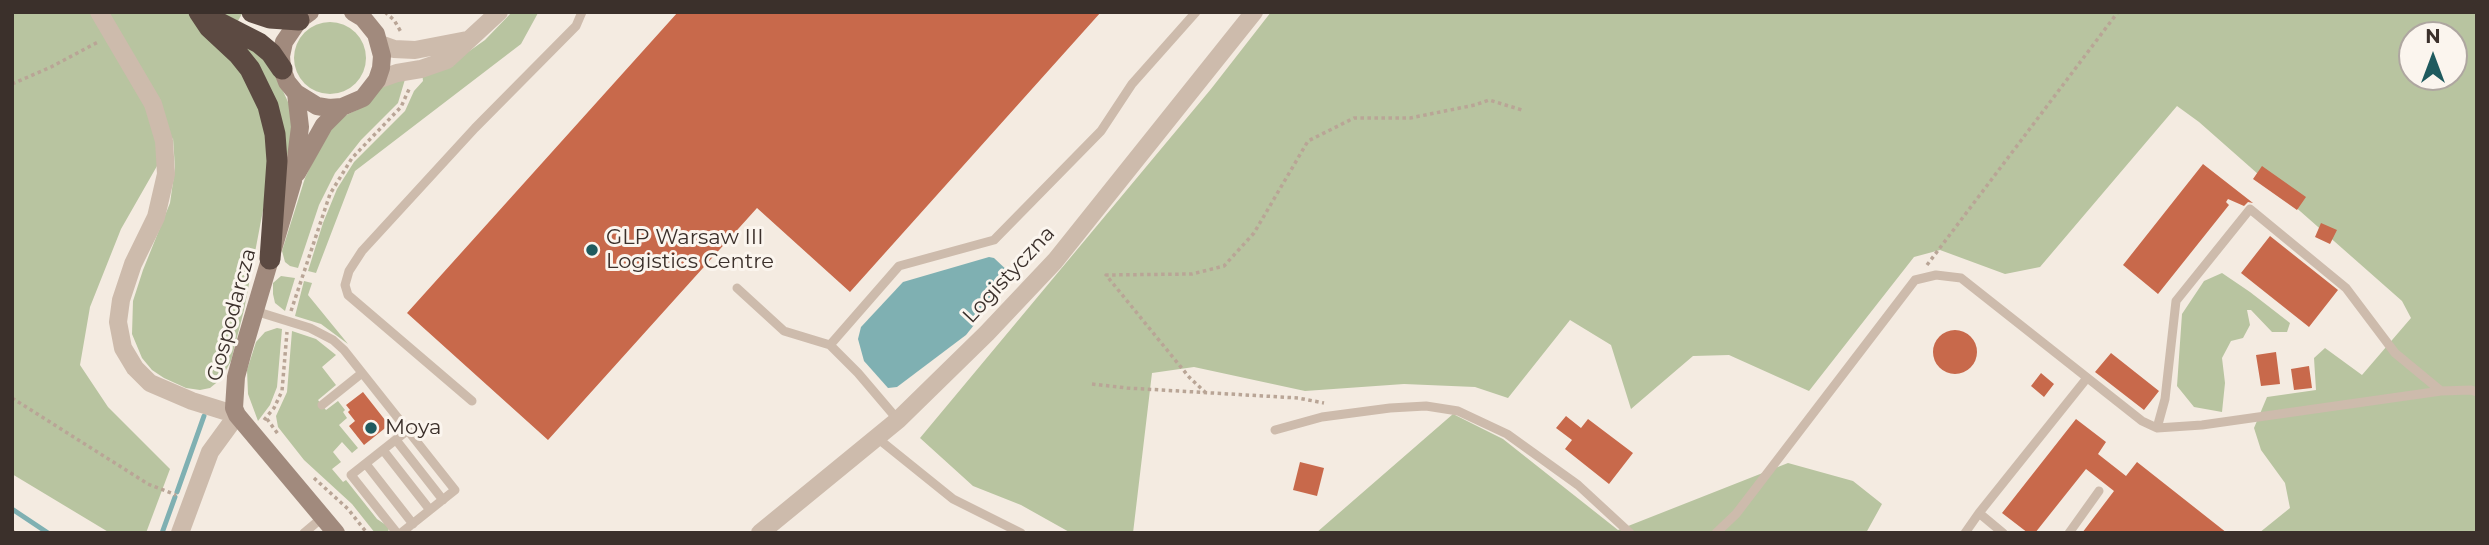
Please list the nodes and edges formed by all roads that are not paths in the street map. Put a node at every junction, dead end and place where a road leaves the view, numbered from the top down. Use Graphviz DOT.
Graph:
graph roads {
  1 [pos="99,12"];
  2 [pos="252,12"];
  3 [pos="499,12"];
  4 [pos="582,12"];
  5 [pos="1196,12"];
  6 [pos="1254,12"];
  7 [pos="200,13"];
  8 [pos="359,14"];
  9 [pos="304,16"];
  10 [pos="467,40"];
  11 [pos="380,44"];
  12 [pos="282,69"];
  13 [pos="377,80"];
  14 [pos="296,93"];
  15 [pos="342,107"];
  16 [pos="293,181"];
  17 [pos="270,259"];
  18 [pos="737,288"];
  19 [pos="255,311"];
  20 [pos="830,345"];
  21 [pos="362,373"];
  22 [pos="2087,378"];
  23 [pos="2441,391"];
  24 [pos="2474,391"];
  25 [pos="472,401"];
  26 [pos="322,405"];
  27 [pos="237,415"];
  28 [pos="898,420"];
  29 [pos="2157,428"];
  30 [pos="408,430"];
  31 [pos="1275,430"];
  32 [pos="876,437"];
  33 [pos="396,440"];
  34 [pos="383,450"];
  35 [pos="366,464"];
  36 [pos="2099,491"];
  37 [pos="443,500"];
  38 [pos="430,510"];
  39 [pos="1979,513"];
  40 [pos="323,517"];
  41 [pos="413,524"];
  42 [pos="180,533"];
  43 [pos="304,533"];
  44 [pos="336,533"];
  45 [pos="399,533"];
  46 [pos="760,533"];
  47 [pos="1021,533"];
  48 [pos="1630,533"];
  49 [pos="1716,533"];
  50 [pos="1965,533"];
  51 [pos="2003,533"];
  52 [pos="2069,533"];
  1 -- 27 [label="street"];
  2 -- 9 [label="highway"];
  3 -- 10 [label="street"];
  4 -- 25 [label="lane"];
  5 -- 20 [label="lane"];
  6 -- 28 [label="street, Logistyczna"];
  7 -- 12 [label="highway"];
  7 -- 17 [label="highway"];
  8 -- 11 [label="street"];
  9 -- 12 [label="street"];
  10 -- 11 [label="street"];
  10 -- 13 [label="street"];
  11 -- 13 [label="street"];
  12 -- 14 [label="street, Gospodarcza"];
  13 -- 15 [label="street, Gospodarcza"];
  14 -- 15 [label="street"];
  14 -- 16 [label="street, Gospodarcza"];
  15 -- 16 [label="street, Gospodarcza"];
  16 -- 17 [label="street, Gospodarcza"];
  17 -- 19 [label="street, Gospodarcza"];
  18 -- 20 [label="lane"];
  19 -- 21 [label="lane"];
  19 -- 27 [label="street, Gospodarcza"];
  20 -- 28 [label="lane"];
  21 -- 26 [label="lane"];
  21 -- 30 [label="lane"];
  22 -- 29 [label="lane"];
  22 -- 39 [label="lane"];
  22 -- 49 [label="lane"];
  23 -- 24 [label="lane"];
  23 -- 29 [label="lane"];
  23 -- 29 [label="lane"];
  27 -- 40 [label="street"];
  27 -- 42 [label="street"];
  28 -- 32 [label="street, Logistyczna"];
  30 -- 33 [label="lane"];
  30 -- 37 [label="lane"];
  31 -- 48 [label="lane"];
  32 -- 46 [label="street, Logistyczna"];
  32 -- 47 [label="lane"];
  33 -- 34 [label="lane"];
  33 -- 37 [label="lane"];
  34 -- 35 [label="lane"];
  34 -- 38 [label="lane"];
  35 -- 41 [label="lane"];
  35 -- 45 [label="lane"];
  36 -- 52 [label="lane"];
  37 -- 38 [label="lane"];
  38 -- 41 [label="lane"];
  39 -- 50 [label="lane"];
  39 -- 51 [label="lane"];
  40 -- 43 [label="lane"];
  40 -- 44 [label="street"];
  41 -- 45 [label="lane"];
}
